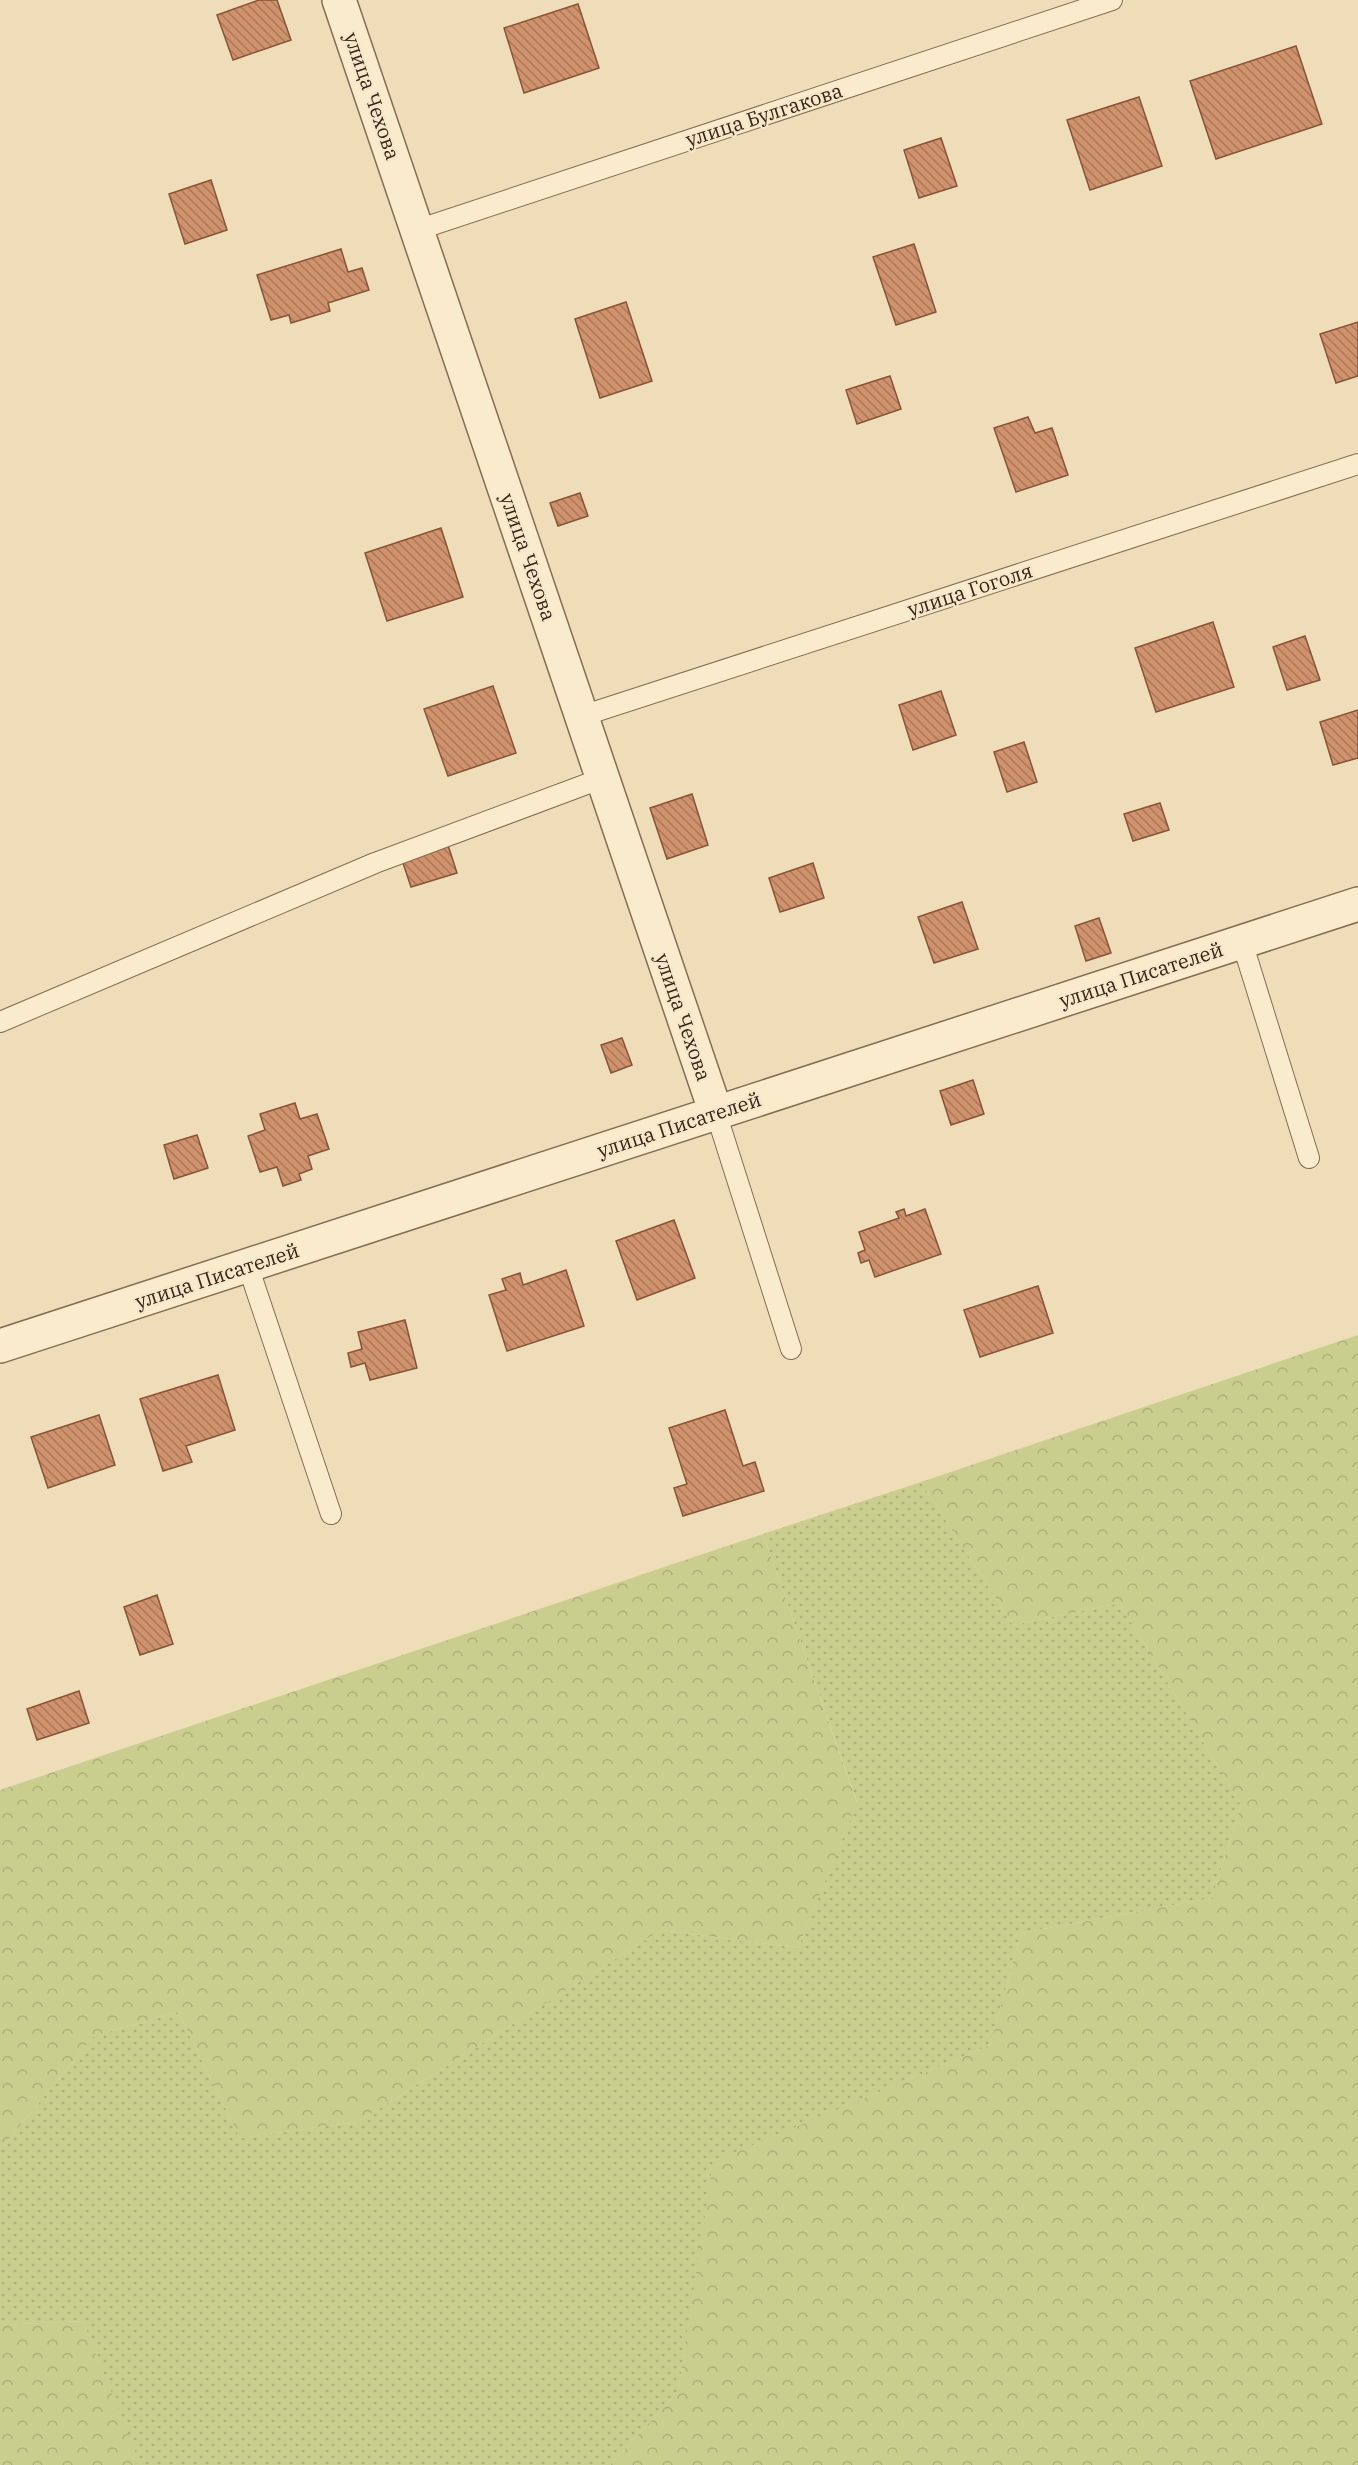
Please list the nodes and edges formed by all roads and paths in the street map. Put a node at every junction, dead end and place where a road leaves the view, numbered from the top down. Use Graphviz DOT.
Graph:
graph roads {
  1 [pos="339,0"];
  2 [pos="1112,0"];
  3 [pos="417,230"];
  4 [pos="1358,464"];
  5 [pos="582,716"];
  6 [pos="603,778"];
  7 [pos="1358,904"];
  8 [pos="1242,942"];
  9 [pos="0,1022"];
  10 [pos="716,1113"];
  11 [pos="1309,1158"];
  12 [pos="248,1266"];
  13 [pos="0,1346"];
  14 [pos="791,1349"];
  15 [pos="331,1514"];
  1 -- 3 [label="street, улица Чехова"];
  2 -- 3 [label="lane, улица Булгакова"];
  3 -- 5 [label="street, улица Чехова"];
  4 -- 5 [label="lane, улица Гоголя"];
  5 -- 6 [label="street, улица Чехова"];
  6 -- 9 [label="lane"];
  6 -- 10 [label="street, улица Чехова"];
  7 -- 8 [label="street, улица Писателей"];
  8 -- 10 [label="street, улица Писателей"];
  8 -- 11 [label="lane"];
  10 -- 12 [label="street, улица Писателей"];
  10 -- 14 [label="lane"];
  12 -- 13 [label="street, улица Писателей"];
  12 -- 15 [label="lane"];
}
